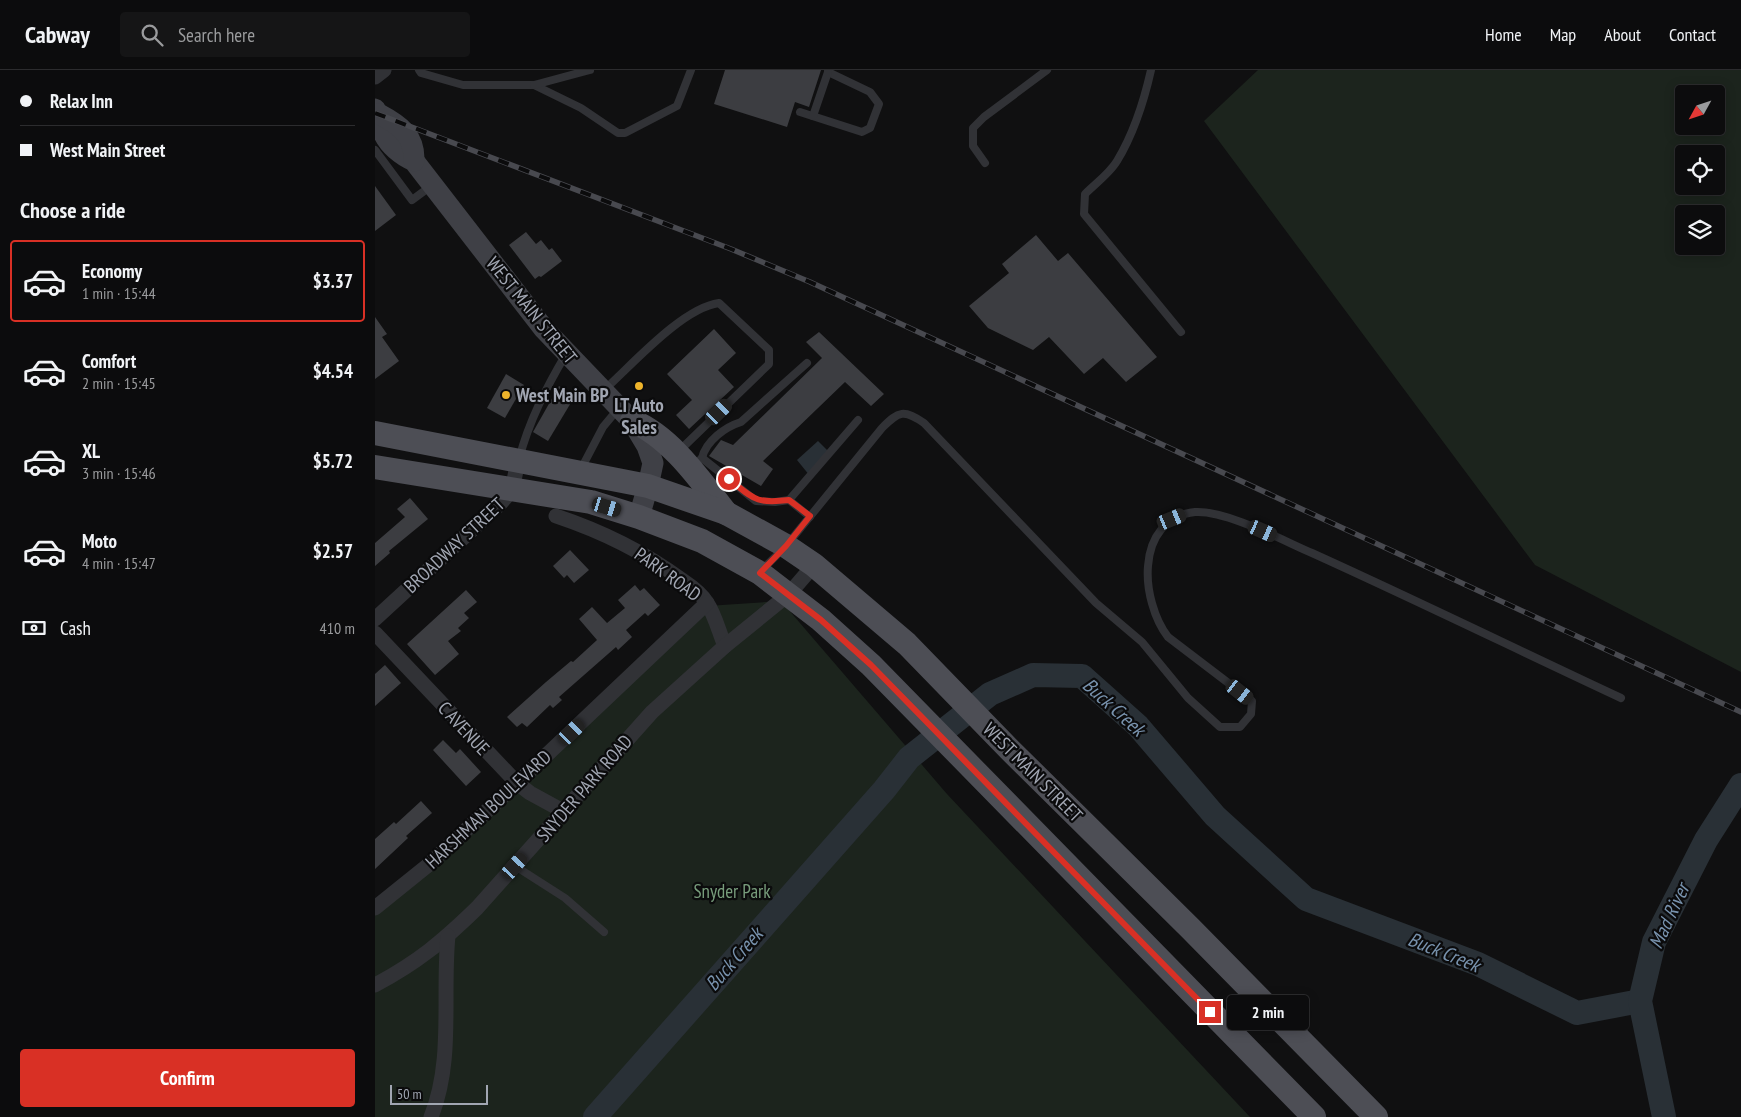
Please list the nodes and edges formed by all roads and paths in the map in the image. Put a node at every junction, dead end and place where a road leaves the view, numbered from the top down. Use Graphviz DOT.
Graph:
graph roads {
  1 [pos="384,70"];
  2 [pos="419,70"];
  3 [pos="589,70"];
  4 [pos="691,70"];
  5 [pos="1047,70"];
  6 [pos="1151,70"];
  7 [pos="828,71"];
  8 [pos="375,77"];
  9 [pos="534,85"];
  10 [pos="799,112"];
  11 [pos="813,116"];
  12 [pos="378,129"];
  13 [pos="985,163"];
  14 [pos="433,185"];
  15 [pos="1181,332"];
  16 [pos="566,354"];
  17 [pos="807,362"];
  18 [pos="603,391"];
  19 [pos="626,414"];
  20 [pos="858,420"];
  21 [pos="375,433"];
  22 [pos="689,460"];
  23 [pos="518,461"];
  24 [pos="375,467"];
  25 [pos="580,472"];
  26 [pos="648,486"];
  27 [pos="512,490"];
  28 [pos="789,500"];
  29 [pos="726,513"];
  30 [pos="556,516"];
  31 [pos="810,516"];
  32 [pos="639,517"];
  33 [pos="786,546"];
  34 [pos="814,565"];
  35 [pos="760,573"];
  36 [pos="789,594"];
  37 [pos="707,603"];
  38 [pos="375,619"];
  39 [pos="375,633"];
  40 [pos="725,646"];
  41 [pos="1621,698"];
  42 [pos="517,783"];
  43 [pos="563,811"];
  44 [pos="515,866"];
  45 [pos="375,908"];
  46 [pos="604,932"];
  47 [pos="448,936"];
  48 [pos="375,985"];
  49 [pos="431,1117"];
  50 [pos="1314,1117"];
  51 [pos="1376,1117"];
  1 -- 8 [label="street"];
  2 -- 9 [label="lane"];
  3 -- 9 [label="lane"];
  4 -- 9 [label="lane"];
  5 -- 13 [label="lane"];
  6 -- 15 [label="lane"];
  7 -- 11 [label="lane"];
  7 -- 11 [label="lane"];
  10 -- 11 [label="lane"];
  12 -- 14 [label="street, WEST MAIN STREET"];
  12 -- 14 [label="lane"];
  14 -- 16 [label="street, WEST MAIN STREET"];
  16 -- 18 [label="street, WEST MAIN STREET"];
  16 -- 23 [label="lane"];
  17 -- 22 [label="lane"];
  18 -- 19 [label="street, WEST MAIN STREET"];
  18 -- 22 [label="lane"];
  19 -- 22 [label="main road"];
  19 -- 25 [label="lane"];
  19 -- 26 [label="street, WEST MAIN STREET"];
  20 -- 28 [label="lane"];
  21 -- 23 [label="main road"];
  22 -- 28 [label="lane"];
  22 -- 29 [label="main road"];
  23 -- 25 [label="main road"];
  23 -- 27 [label="street, BROADWAY STREET"];
  24 -- 27 [label="main road, PARK ROAD"];
  25 -- 26 [label="main road"];
  26 -- 29 [label="main road, WEST MAIN STREET"];
  26 -- 32 [label="street, WEST MAIN STREET"];
  27 -- 32 [label="main road, PARK ROAD"];
  27 -- 38 [label="street, BROADWAY STREET"];
  28 -- 31 [label="lane"];
  29 -- 33 [label="main road, WEST MAIN STREET"];
  30 -- 37 [label="street, PARK ROAD"];
  31 -- 33 [label="lane"];
  31 -- 41 [label="lane"];
  32 -- 35 [label="main road"];
  33 -- 34 [label="main road, WEST MAIN STREET"];
  33 -- 35 [label="lane"];
  34 -- 36 [label="street"];
  34 -- 51 [label="main road, WEST MAIN STREET"];
  35 -- 36 [label="main road"];
  36 -- 40 [label="street"];
  36 -- 50 [label="main road"];
  37 -- 40 [label="street, PARK ROAD"];
  37 -- 42 [label="street, HARSHMAN BOULEVARD"];
  39 -- 42 [label="street, C AVENUE"];
  40 -- 43 [label="street, SNYDER PARK ROAD"];
  42 -- 43 [label="street, C AVENUE"];
  42 -- 45 [label="street, HARSHMAN BOULEVARD"];
  43 -- 44 [label="street, SNYDER PARK ROAD"];
  44 -- 46 [label="lane"];
  44 -- 47 [label="street, SNYDER PARK ROAD"];
  47 -- 48 [label="street, SNYDER PARK ROAD"];
  47 -- 49 [label="street"];
}
